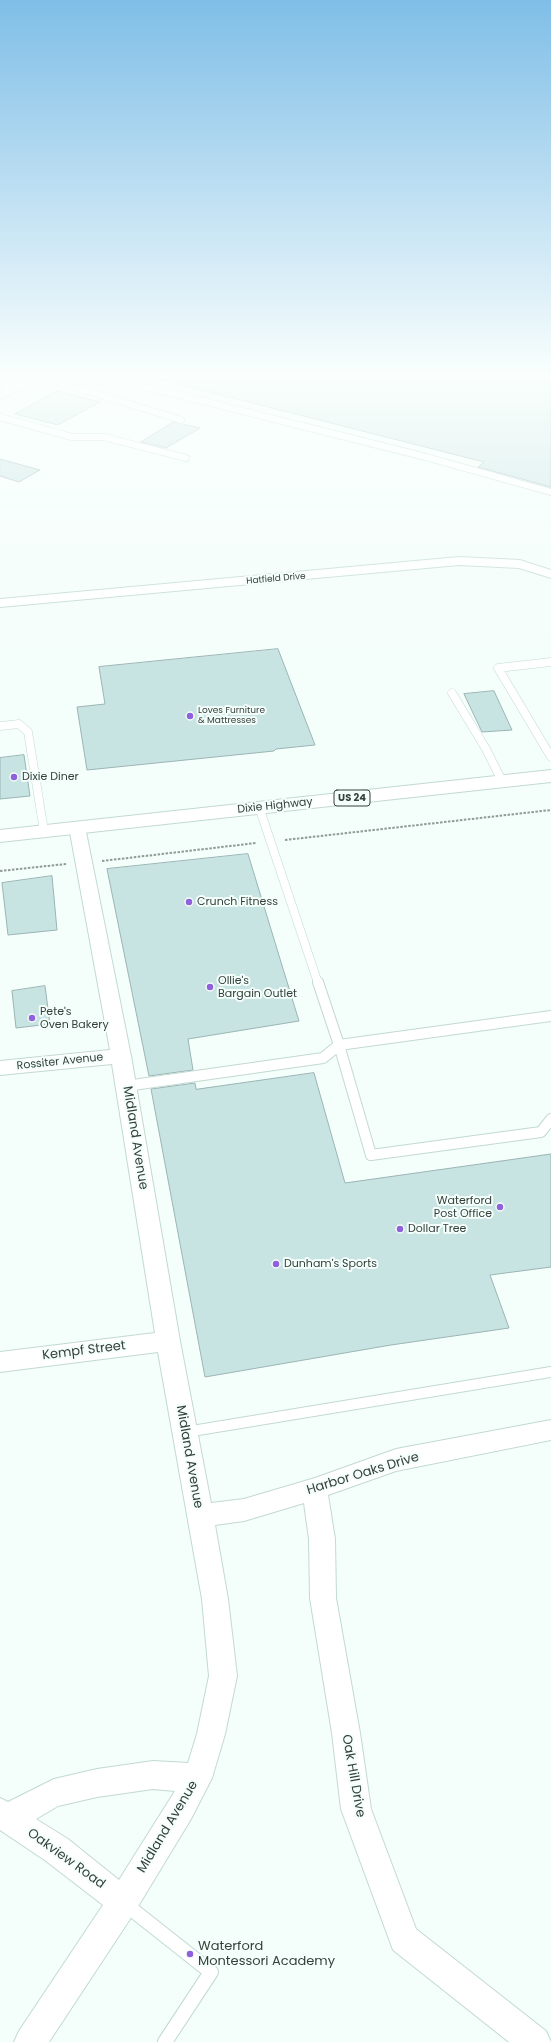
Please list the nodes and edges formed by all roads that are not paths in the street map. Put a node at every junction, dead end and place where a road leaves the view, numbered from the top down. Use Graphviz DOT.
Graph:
graph roads {
  1 [pos="470,469"];
  2 [pos="551,492"];
  3 [pos="551,574"];
  4 [pos="0,603"];
  5 [pos="551,662"];
  6 [pos="452,693"];
  7 [pos="0,726"];
  8 [pos="551,757"];
  9 [pos="551,776"];
  10 [pos="502,781"];
  11 [pos="259,808"];
  12 [pos="77,827"];
  13 [pos="44,831"];
  14 [pos="0,836"];
  15 [pos="551,1016"];
  16 [pos="339,1045"];
  17 [pos="121,1056"];
  18 [pos="0,1068"];
  19 [pos="126,1086"];
  20 [pos="551,1119"];
  21 [pos="168,1341"];
  22 [pos="0,1362"];
  23 [pos="551,1372"];
  24 [pos="551,1430"];
  25 [pos="186,1432"];
  26 [pos="315,1489"];
  27 [pos="199,1516"];
  28 [pos="198,1778"];
  29 [pos="4,1815"];
  30 [pos="123,1902"];
  31 [pos="30,2042"];
  32 [pos="165,2042"];
  33 [pos="535,2042"];
  1 -- 2 [label="lane"];
  3 -- 4 [label="street, Hatfield Drive"];
  5 -- 8 [label="lane"];
  6 -- 10 [label="lane"];
  7 -- 13 [label="lane"];
  9 -- 10 [label="main road, Dixie Highway / US 24"];
  10 -- 11 [label="main road, Dixie Highway / US 24"];
  11 -- 12 [label="main road, Dixie Highway / US 24"];
  11 -- 16 [label="lane"];
  12 -- 13 [label="main road, Dixie Highway / US 24"];
  12 -- 17 [label="street, Midland Avenue"];
  13 -- 14 [label="main road, Dixie Highway / US 24"];
  15 -- 16 [label="lane"];
  16 -- 19 [label="lane"];
  16 -- 20 [label="lane"];
  17 -- 18 [label="street, Rossiter Avenue"];
  17 -- 19 [label="street, Midland Avenue"];
  19 -- 21 [label="street, Midland Avenue"];
  21 -- 22 [label="street, Kempf Street"];
  21 -- 25 [label="street, Midland Avenue"];
  23 -- 25 [label="lane"];
  24 -- 26 [label="street, Harbor Oaks Drive"];
  25 -- 27 [label="street, Midland Avenue"];
  26 -- 27 [label="street, Harbor Oaks Drive"];
  26 -- 33 [label="street, Oak Hill Drive"];
  27 -- 28 [label="street, Midland Avenue"];
  28 -- 29 [label="street, Oakview Road"];
  28 -- 30 [label="street, Midland Avenue"];
  29 -- 30 [label="street, Oakview Road"];
  30 -- 31 [label="street, Midland Avenue"];
  30 -- 32 [label="lane"];
}
